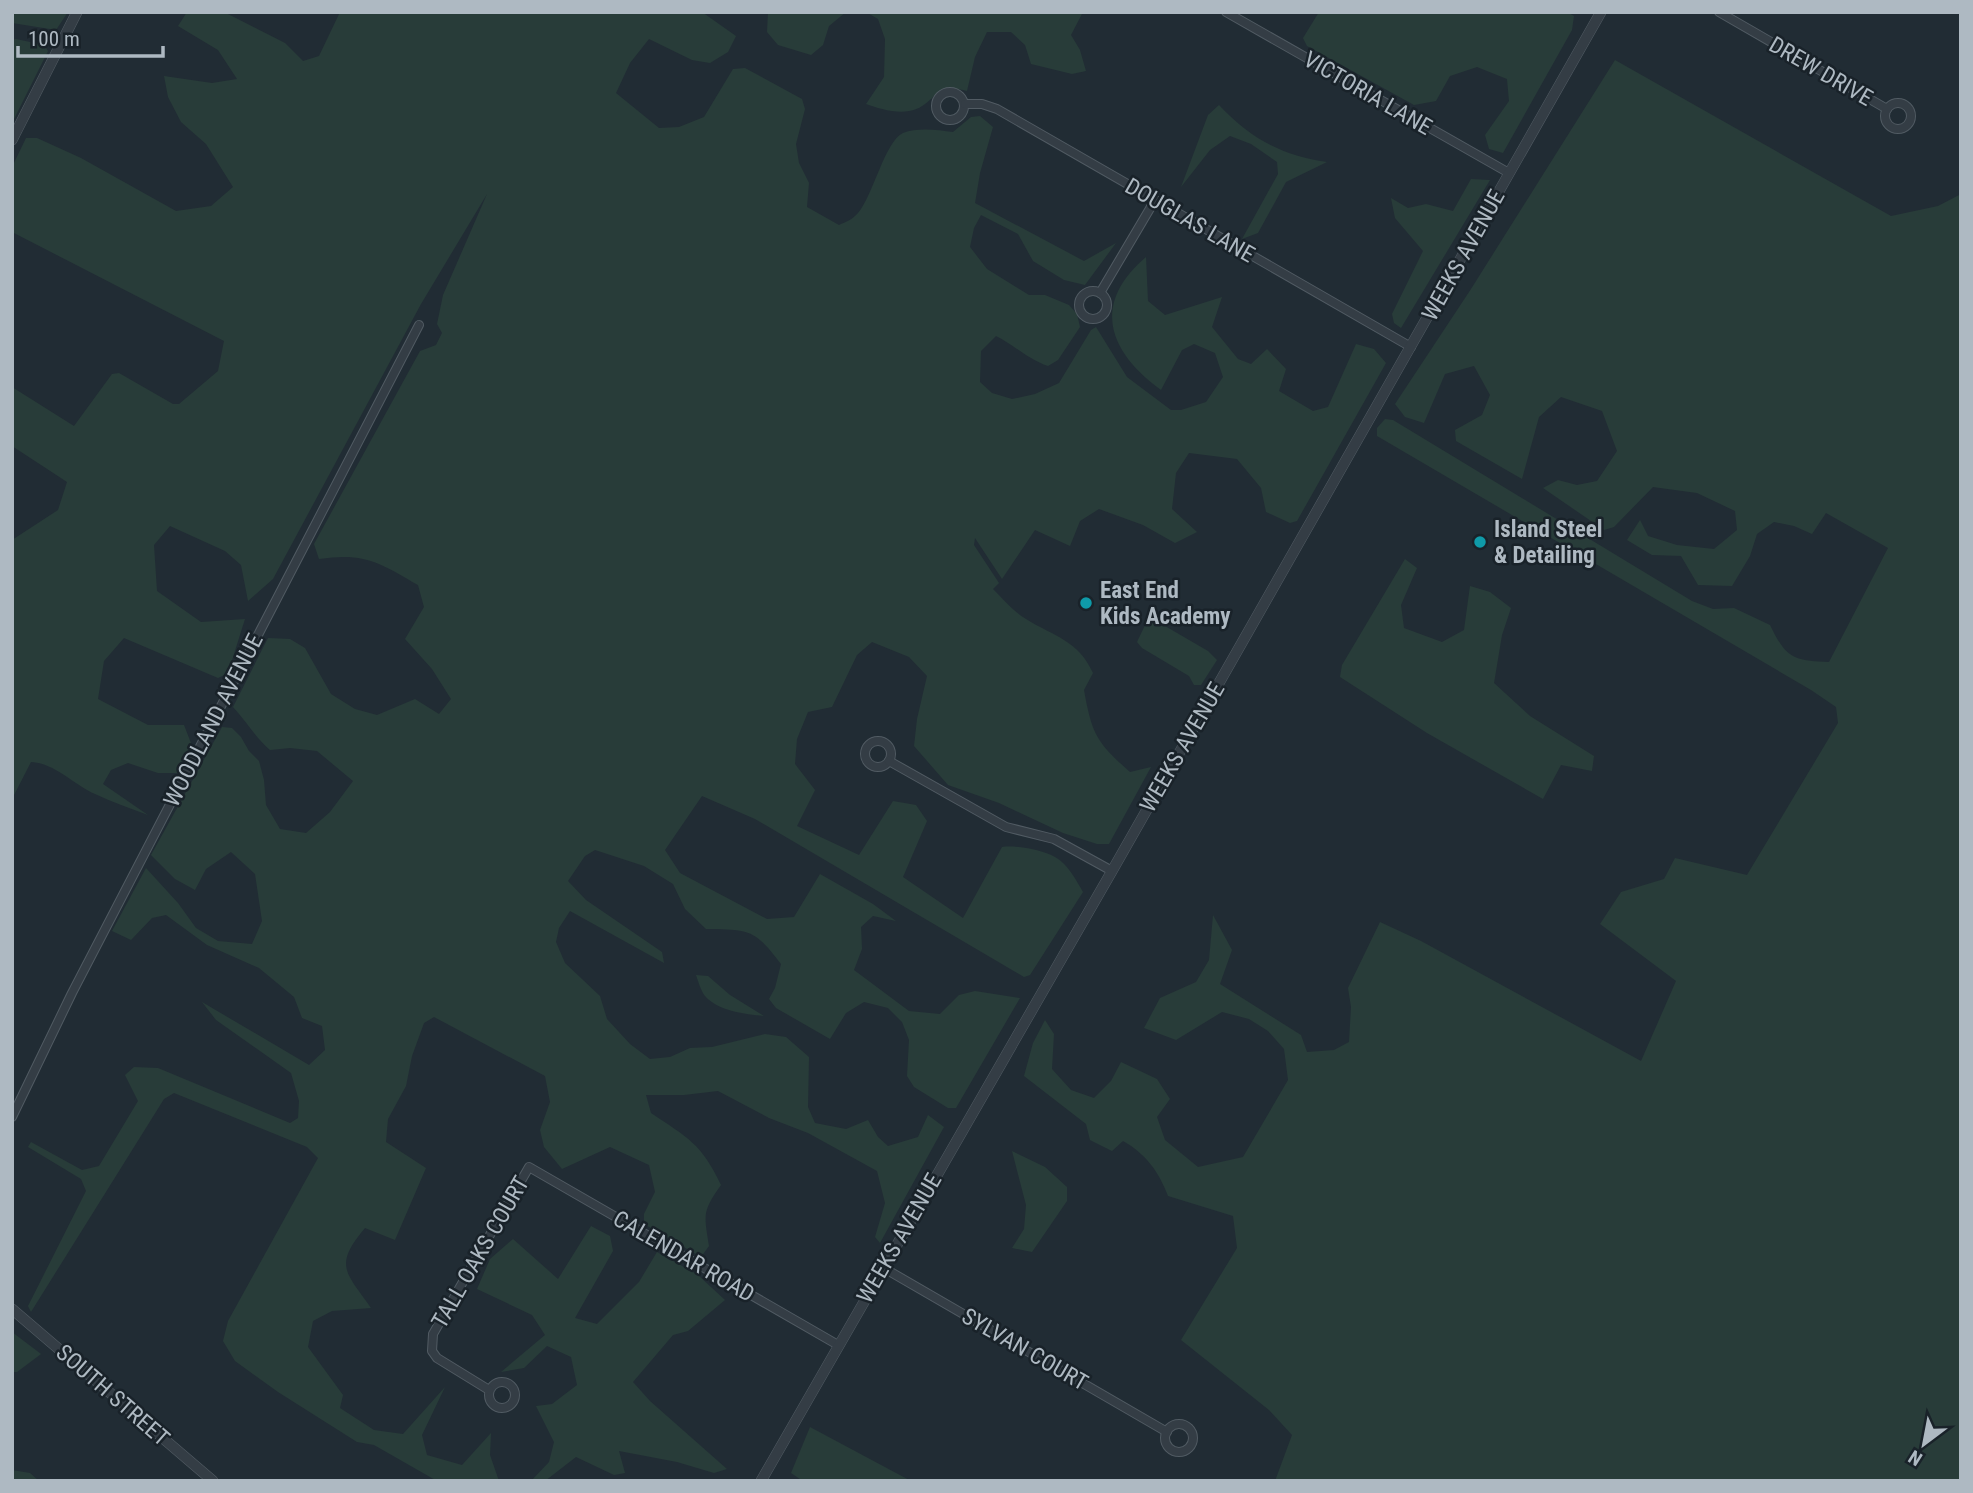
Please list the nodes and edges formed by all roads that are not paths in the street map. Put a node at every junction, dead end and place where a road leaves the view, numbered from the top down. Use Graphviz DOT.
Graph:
graph roads {
  1 [pos="77,12"];
  2 [pos="1226,12"];
  3 [pos="1601,12"];
  4 [pos="1718,12"];
  5 [pos="965,104"];
  6 [pos="1887,109"];
  7 [pos="12,140"];
  8 [pos="1509,173"];
  9 [pos="1155,200"];
  10 [pos="1100,293"];
  11 [pos="419,325"];
  12 [pos="1411,347"];
  13 [pos="890,761"];
  14 [pos="1112,871"];
  15 [pos="12,1117"];
  16 [pos="529,1167"];
  17 [pos="882,1267"];
  18 [pos="12,1310"];
  19 [pos="838,1345"];
  20 [pos="489,1390"];
  21 [pos="1167,1432"];
  22 [pos="213,1481"];
  23 [pos="761,1481"];
  1 -- 7 [label="street"];
  2 -- 8 [label="street, VICTORIA LANE"];
  3 -- 8 [label="street, WEEKS AVENUE"];
  4 -- 6 [label="street, DREW DRIVE"];
  5 -- 9 [label="street, DOUGLAS LANE"];
  8 -- 12 [label="street, WEEKS AVENUE"];
  9 -- 10 [label="street"];
  9 -- 12 [label="street, DOUGLAS LANE"];
  11 -- 15 [label="street, WOODLAND AVENUE"];
  12 -- 14 [label="street, WEEKS AVENUE"];
  13 -- 14 [label="street"];
  14 -- 17 [label="street, WEEKS AVENUE"];
  16 -- 19 [label="street, CALENDAR ROAD"];
  16 -- 20 [label="street, TALL OAKS COURT"];
  17 -- 19 [label="street, WEEKS AVENUE"];
  17 -- 21 [label="street, SYLVAN COURT"];
  18 -- 22 [label="street, SOUTH STREET"];
  19 -- 23 [label="street, WEEKS AVENUE"];
}
